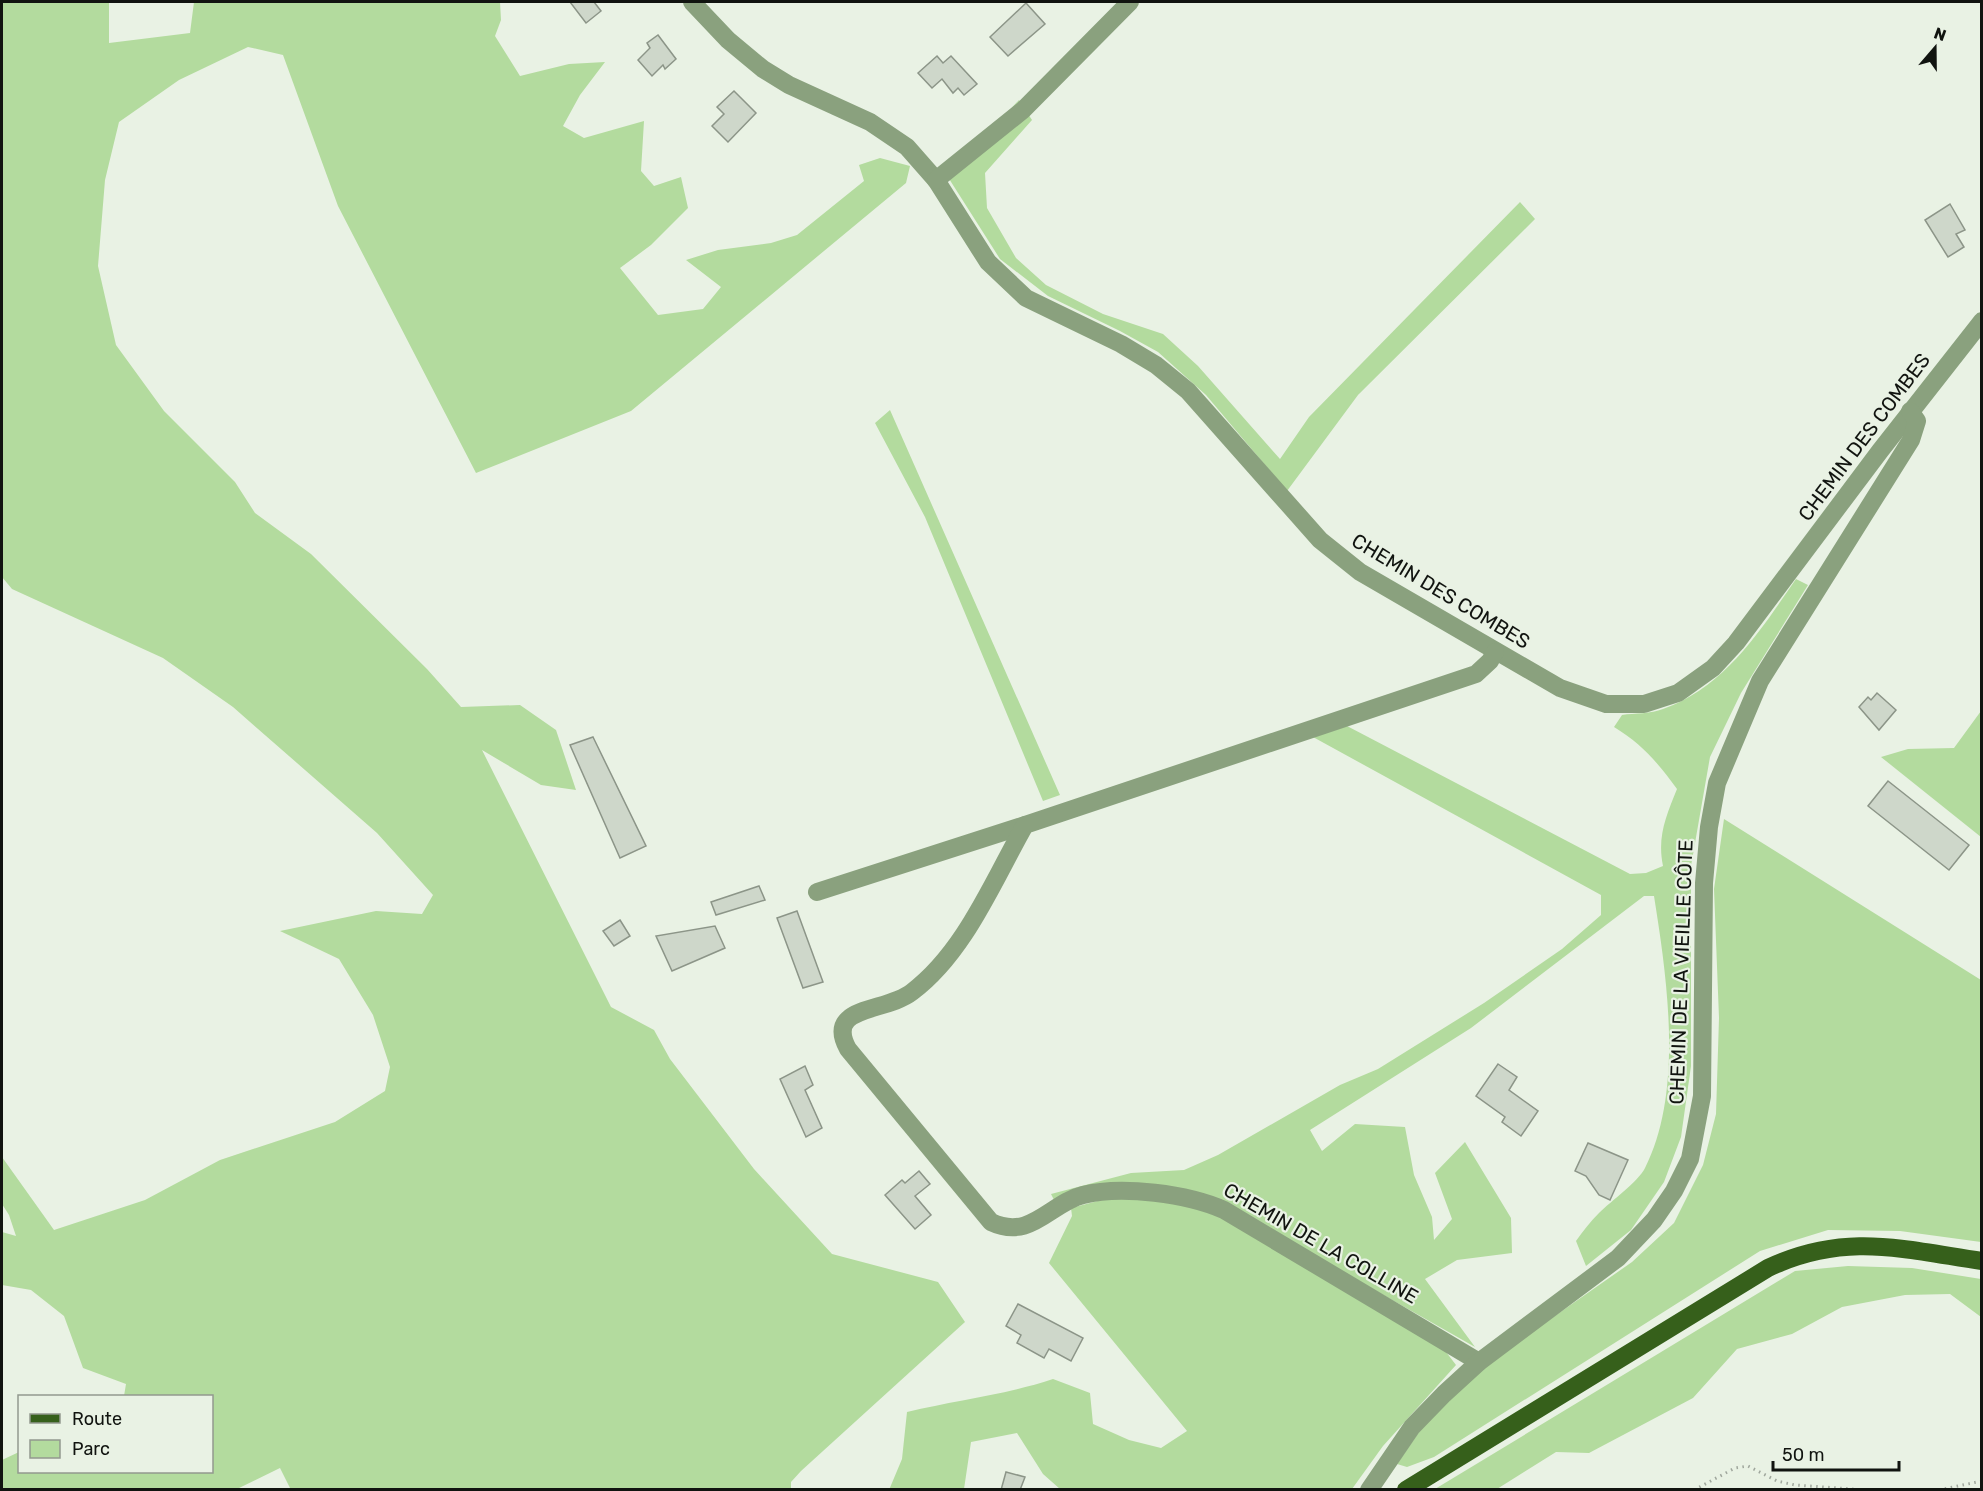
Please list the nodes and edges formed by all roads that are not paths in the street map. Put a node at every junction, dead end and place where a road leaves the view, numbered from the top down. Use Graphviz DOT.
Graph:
graph roads {
  1 [pos="692,2"];
  2 [pos="1130,2"];
  3 [pos="936,180"];
  4 [pos="1982,321"];
  5 [pos="1910,411"];
  6 [pos="1495,652"];
  7 [pos="1025,825"];
  8 [pos="817,892"];
  9 [pos="1982,1261"];
  10 [pos="1479,1362"];
  11 [pos="1369,1490"];
  12 [pos="1406,1490"];
  1 -- 3 [label="street, CHEMIN DES COMBES"];
  2 -- 3 [label="street"];
  3 -- 6 [label="street, CHEMIN DES COMBES"];
  4 -- 5 [label="street, CHEMIN DES COMBES"];
  5 -- 6 [label="street, CHEMIN DES COMBES"];
  5 -- 10 [label="street, CHEMIN DE LA VIEILLE CÔTE"];
  6 -- 7 [label="street"];
  7 -- 8 [label="street"];
  7 -- 10 [label="street, CHEMIN DE LA COLLINE"];
  9 -- 12 [label="main road"];
  10 -- 11 [label="street, CHEMIN DE LA VIEILLE CÔTE"];
}
